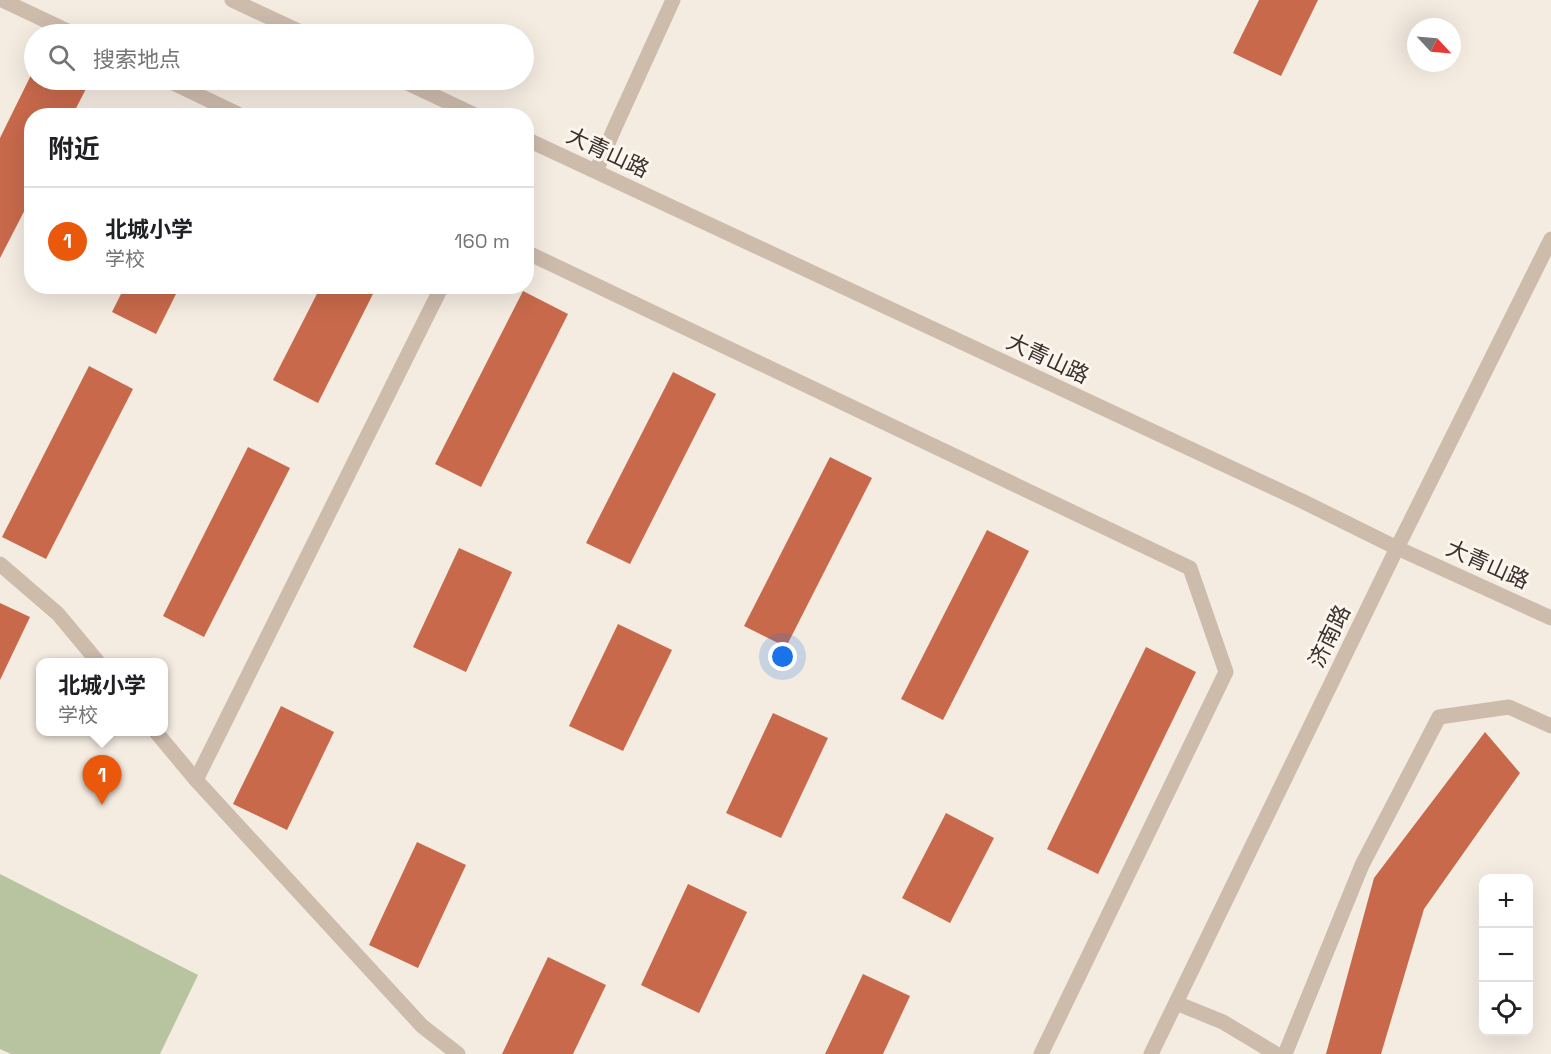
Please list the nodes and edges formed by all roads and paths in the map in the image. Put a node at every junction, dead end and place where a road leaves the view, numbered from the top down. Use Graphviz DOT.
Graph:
graph roads {
  1 [pos="2,0"];
  2 [pos="231,0"];
  3 [pos="673,0"];
  4 [pos="53,24"];
  5 [pos="283,24"];
  6 [pos="188,90"];
  7 [pos="422,90"];
  8 [pos="225,108"];
  9 [pos="460,108"];
  10 [pos="534,143"];
  11 [pos="596,171"];
  12 [pos="1551,239"];
  13 [pos="534,256"];
  14 [pos="438,294"];
  15 [pos="1397,548"];
  16 [pos="0,564"];
  17 [pos="1551,618"];
  18 [pos="94,658"];
  19 [pos="1551,726"];
  20 [pos="159,736"];
  21 [pos="196,780"];
  22 [pos="1176,1003"];
  23 [pos="458,1054"];
  24 [pos="1041,1054"];
  25 [pos="1151,1054"];
  26 [pos="1276,1054"];
  27 [pos="1285,1054"];
  1 -- 4 [label="street"];
  2 -- 5 [label="street"];
  3 -- 11 [label="street"];
  6 -- 8 [label="street"];
  7 -- 9 [label="street"];
  10 -- 11 [label="street, 大青山路"];
  11 -- 15 [label="street, 大青山路"];
  12 -- 15 [label="street, 济南路"];
  13 -- 24 [label="street"];
  14 -- 21 [label="street"];
  15 -- 17 [label="street, 大青山路"];
  15 -- 22 [label="street, 济南路"];
  16 -- 18 [label="street"];
  19 -- 27 [label="street"];
  20 -- 21 [label="street"];
  21 -- 23 [label="street"];
  22 -- 25 [label="street, 济南路"];
  22 -- 26 [label="street"];
}
